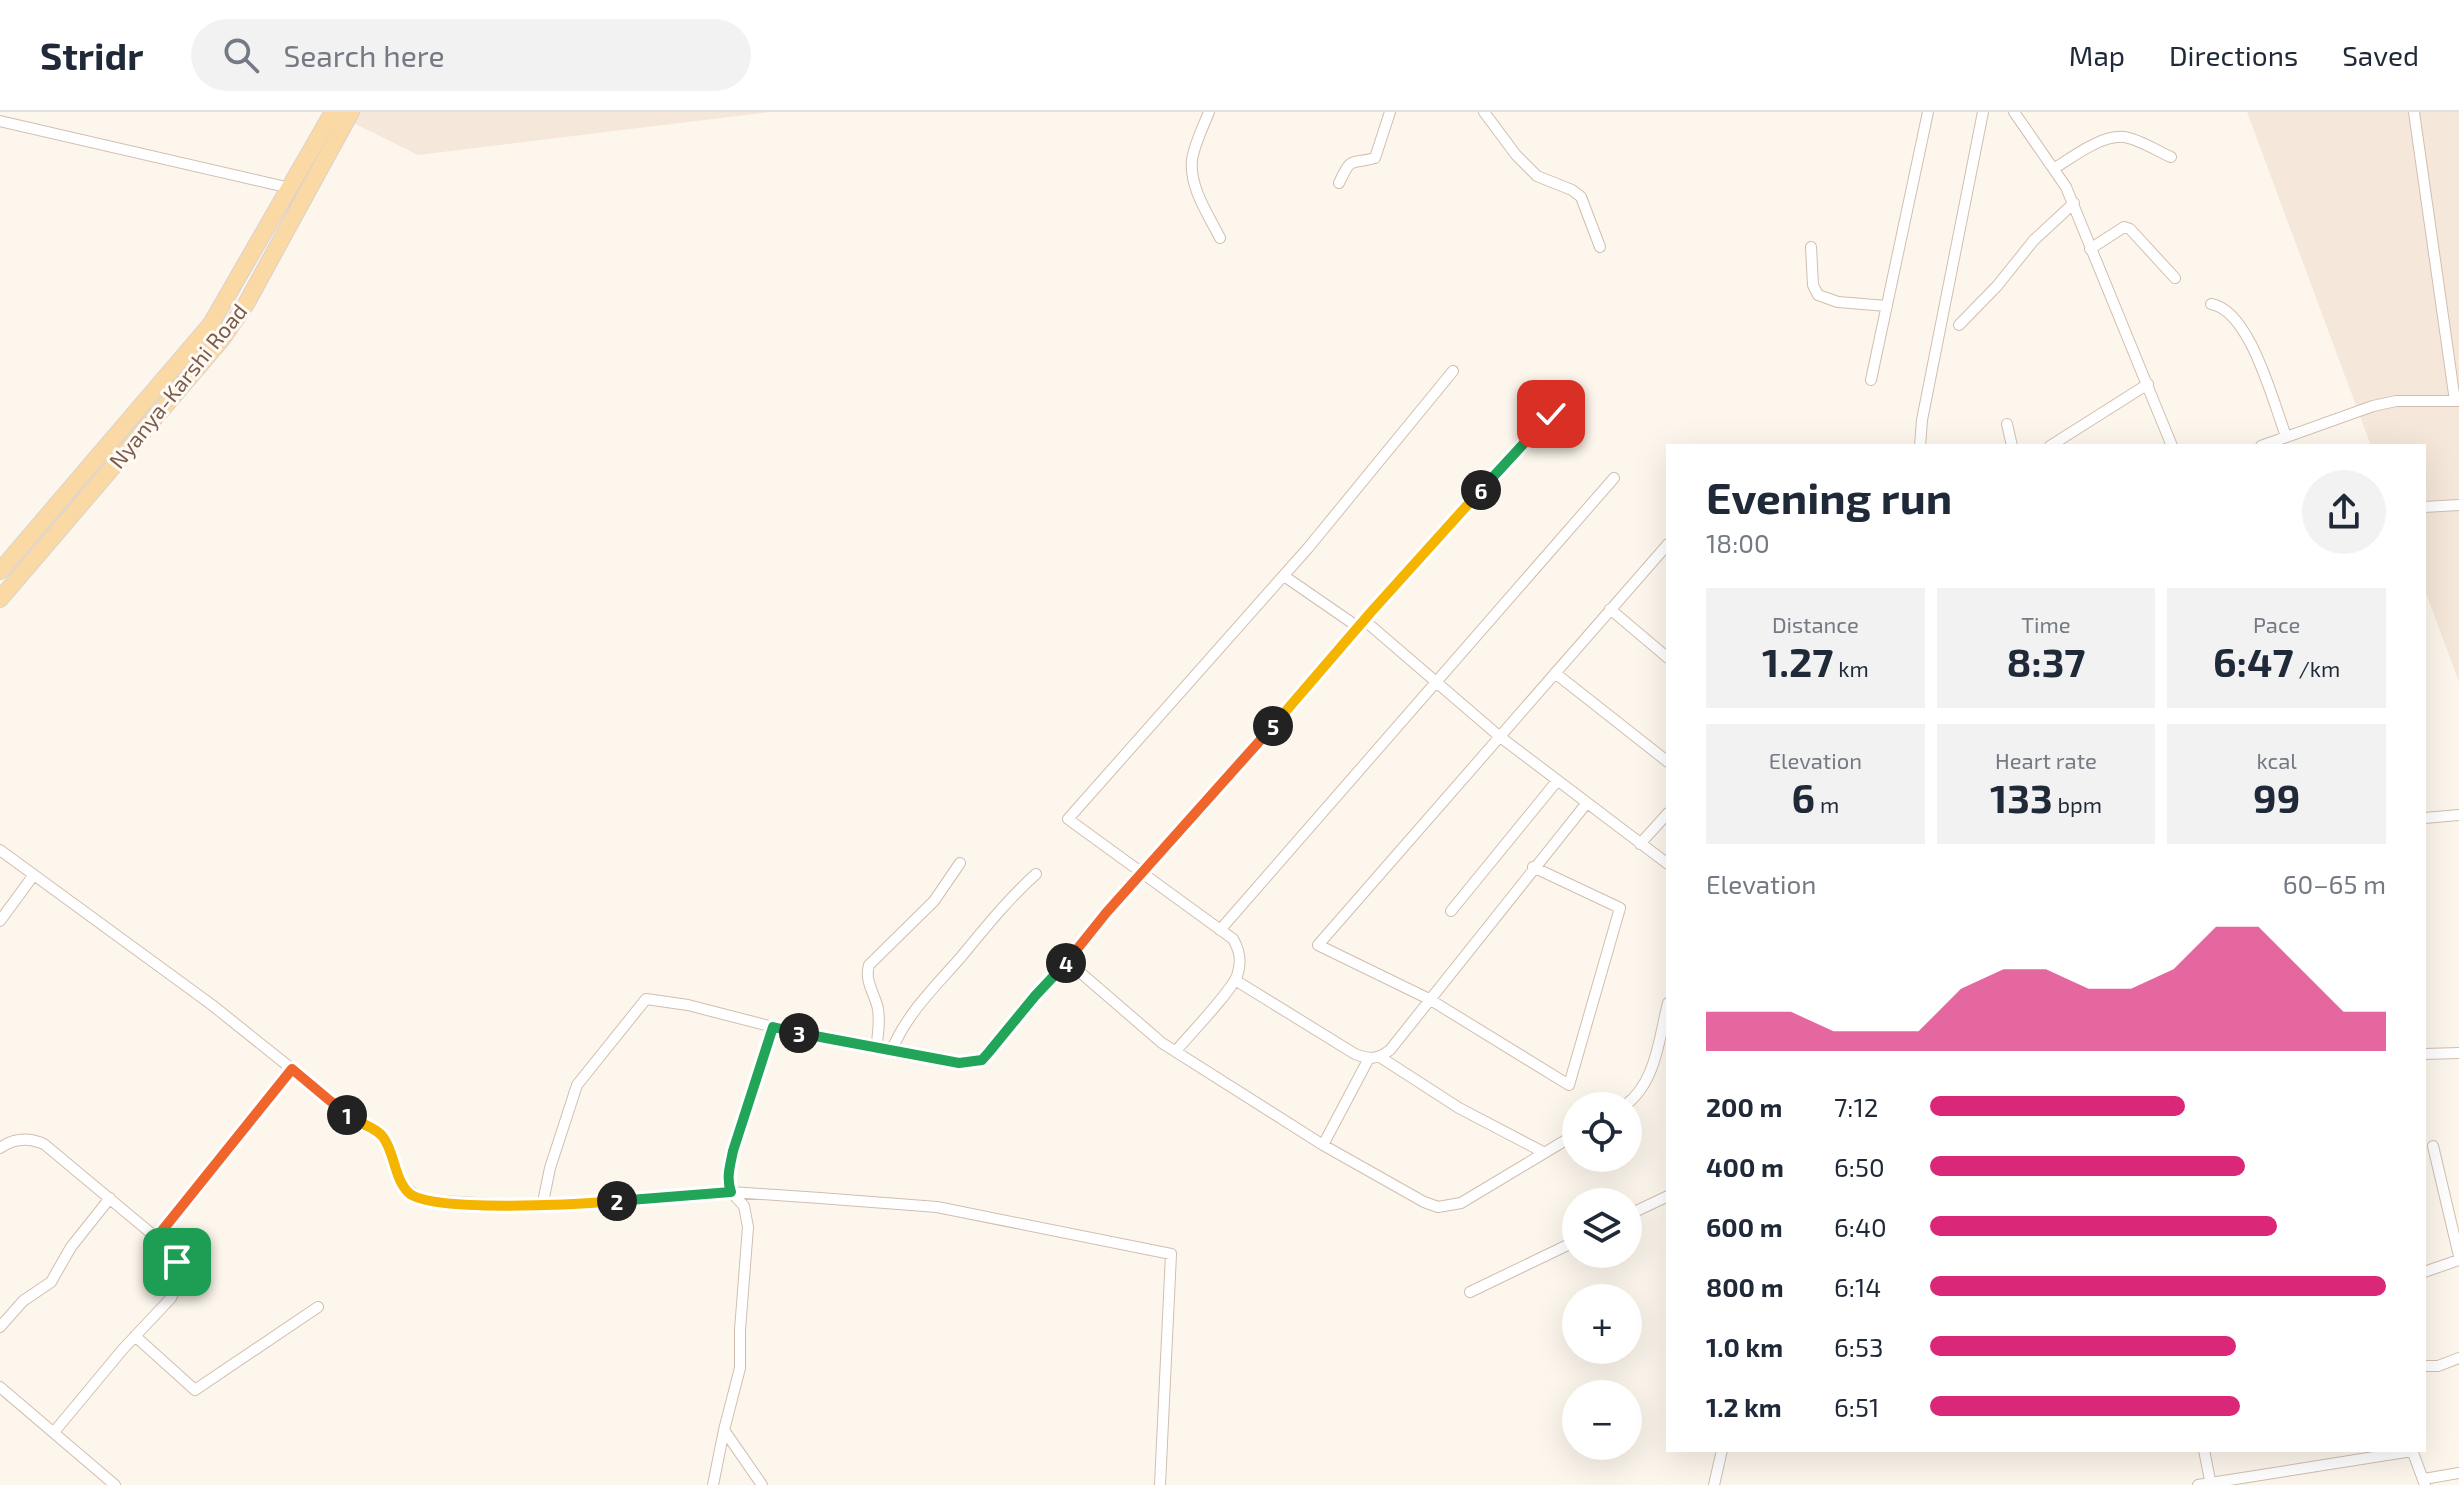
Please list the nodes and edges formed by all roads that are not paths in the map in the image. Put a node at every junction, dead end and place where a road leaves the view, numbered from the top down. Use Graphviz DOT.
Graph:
graph roads {
  1 [pos="333,112"];
  2 [pos="351,112"];
  3 [pos="1209,112"];
  4 [pos="1390,112"];
  5 [pos="1484,112"];
  6 [pos="1928,112"];
  7 [pos="1983,112"];
  8 [pos="2014,112"];
  9 [pos="2414,112"];
  10 [pos="0,121"];
  11 [pos="2171,157"];
  12 [pos="2055,168"];
  13 [pos="1339,183"];
  14 [pos="290,188"];
  15 [pos="2074,203"];
  16 [pos="1220,238"];
  17 [pos="1600,247"];
  18 [pos="1811,247"];
  19 [pos="2090,249"];
  20 [pos="2175,278"];
  21 [pos="2211,304"];
  22 [pos="1887,306"];
  23 [pos="1959,325"];
  24 [pos="187,352"];
  25 [pos="202,363"];
  26 [pos="1453,371"];
  27 [pos="1871,380"];
  28 [pos="2148,384"];
  29 [pos="2457,401"];
  30 [pos="1551,414"];
  31 [pos="2007,424"];
  32 [pos="2286,436"];
  33 [pos="1920,444"];
  34 [pos="2012,444"];
  35 [pos="2053,444"];
  36 [pos="2171,444"];
  37 [pos="2266,444"];
  38 [pos="1614,478"];
  39 [pos="2459,505"];
  40 [pos="2426,507"];
  41 [pos="1666,546"];
  42 [pos="0,571"];
  43 [pos="1284,576"];
  44 [pos="0,599"];
  45 [pos="1610,609"];
  46 [pos="1361,624"];
  47 [pos="1666,656"];
  48 [pos="1555,673"];
  49 [pos="1436,682"];
  50 [pos="1499,736"];
  51 [pos="1666,760"];
  52 [pos="1557,781"];
  53 [pos="1586,804"];
  54 [pos="1666,815"];
  55 [pos="2459,815"];
  56 [pos="2426,818"];
  57 [pos="1640,844"];
  58 [pos="0,850"];
  59 [pos="960,863"];
  60 [pos="1666,863"];
  61 [pos="1533,867"];
  62 [pos="1144,873"];
  63 [pos="1036,874"];
  64 [pos="33,876"];
  65 [pos="1451,911"];
  66 [pos="0,921"];
  67 [pos="1220,930"];
  68 [pos="1067,961"];
  69 [pos="1235,980"];
  70 [pos="1429,999"];
  71 [pos="1666,1010"];
  72 [pos="773,1027"];
  73 [pos="876,1049"];
  74 [pos="1176,1051"];
  75 [pos="891,1052"];
  76 [pos="2459,1053"];
  77 [pos="2426,1054"];
  78 [pos="1380,1057"];
  79 [pos="1368,1060"];
  80 [pos="292,1069"];
  81 [pos="1640,1092"];
  82 [pos="1562,1142"];
  83 [pos="1323,1145"];
  84 [pos="2433,1146"];
  85 [pos="0,1148"];
  86 [pos="1543,1152"];
  87 [pos="731,1192"];
  88 [pos="1666,1197"];
  89 [pos="110,1198"];
  90 [pos="542,1207"];
  91 [pos="1642,1208"];
  92 [pos="161,1232"];
  93 [pos="1562,1248"];
  94 [pos="2459,1258"];
  95 [pos="2426,1271"];
  96 [pos="1470,1292"];
  97 [pos="318,1307"];
  98 [pos="0,1327"];
  99 [pos="135,1336"];
  100 [pos="2459,1358"];
  101 [pos="2426,1366"];
  102 [pos="0,1387"];
  103 [pos="724,1430"];
  104 [pos="54,1432"];
  105 [pos="1722,1452"];
  106 [pos="2204,1452"];
  107 [pos="2406,1452"];
  108 [pos="2412,1452"];
  109 [pos="2459,1473"];
  110 [pos="2424,1482"];
  111 [pos="2211,1484"];
  112 [pos="115,1485"];
  113 [pos="713,1485"];
  114 [pos="762,1485"];
  115 [pos="1160,1485"];
  116 [pos="1714,1485"];
  117 [pos="2198,1485"];
  1 -- 14 [label="main road, Nyanya-Karshi Road"];
  2 -- 25 [label="main road, Nyanya-Karshi Road"];
  3 -- 16 [label="street"];
  4 -- 13 [label="street"];
  5 -- 17 [label="street"];
  6 -- 22 [label="street"];
  7 -- 33 [label="street"];
  8 -- 12 [label="street"];
  9 -- 29 [label="street"];
  10 -- 14 [label="street"];
  11 -- 12 [label="street"];
  12 -- 15 [label="street"];
  14 -- 24 [label="main road, Nyanya-Karshi Road"];
  15 -- 19 [label="street"];
  15 -- 23 [label="street"];
  18 -- 22 [label="street"];
  19 -- 20 [label="street"];
  19 -- 28 [label="street"];
  21 -- 32 [label="street"];
  22 -- 27 [label="street"];
  24 -- 25 [label="main road"];
  24 -- 42 [label="main road, Nyanya-Karshi Road"];
  25 -- 44 [label="main road, Nyanya-Karshi Road"];
  26 -- 43 [label="street"];
  28 -- 35 [label="street"];
  28 -- 36 [label="street"];
  29 -- 32 [label="street"];
  30 -- 46 [label="street"];
  31 -- 34 [label="street"];
  32 -- 37 [label="street"];
  38 -- 49 [label="street"];
  39 -- 40 [label="street"];
  41 -- 45 [label="street"];
  43 -- 46 [label="street"];
  43 -- 62 [label="street"];
  45 -- 47 [label="street"];
  45 -- 48 [label="street"];
  46 -- 49 [label="street"];
  46 -- 62 [label="street"];
  48 -- 50 [label="street"];
  48 -- 51 [label="street"];
  49 -- 50 [label="street"];
  49 -- 67 [label="street"];
  50 -- 52 [label="street"];
  50 -- 70 [label="street"];
  52 -- 53 [label="street"];
  52 -- 65 [label="street"];
  53 -- 57 [label="street"];
  53 -- 61 [label="street"];
  54 -- 57 [label="street"];
  55 -- 56 [label="street"];
  57 -- 60 [label="street"];
  58 -- 64 [label="street"];
  59 -- 73 [label="street"];
  61 -- 70 [label="street"];
  61 -- 70 [label="street"];
  62 -- 67 [label="street"];
  62 -- 68 [label="street"];
  63 -- 75 [label="street"];
  64 -- 66 [label="street"];
  64 -- 80 [label="street"];
  67 -- 69 [label="street"];
  68 -- 74 [label="street"];
  68 -- 75 [label="street"];
  69 -- 74 [label="street"];
  69 -- 79 [label="street"];
  70 -- 78 [label="street"];
  71 -- 81 [label="street"];
  72 -- 73 [label="street"];
  72 -- 87 [label="street"];
  72 -- 90 [label="street"];
  73 -- 75 [label="street"];
  74 -- 83 [label="street"];
  76 -- 77 [label="street"];
  78 -- 79 [label="street"];
  78 -- 86 [label="street"];
  79 -- 83 [label="street"];
  80 -- 90 [label="street"];
  80 -- 92 [label="street"];
  82 -- 86 [label="street"];
  83 -- 86 [label="street"];
  84 -- 94 [label="street"];
  85 -- 89 [label="street"];
  87 -- 90 [label="street"];
  87 -- 103 [label="street"];
  87 -- 115 [label="street"];
  88 -- 91 [label="street"];
  89 -- 92 [label="street"];
  89 -- 98 [label="street"];
  92 -- 99 [label="street"];
  93 -- 96 [label="street"];
  94 -- 95 [label="street"];
  97 -- 99 [label="street"];
  99 -- 104 [label="street"];
  100 -- 101 [label="street"];
  102 -- 104 [label="street"];
  103 -- 113 [label="street"];
  103 -- 114 [label="street"];
  104 -- 112 [label="street"];
  105 -- 116 [label="street"];
  106 -- 111 [label="street"];
  107 -- 111 [label="street"];
  108 -- 110 [label="street"];
  109 -- 110 [label="street"];
  111 -- 117 [label="street"];
}
